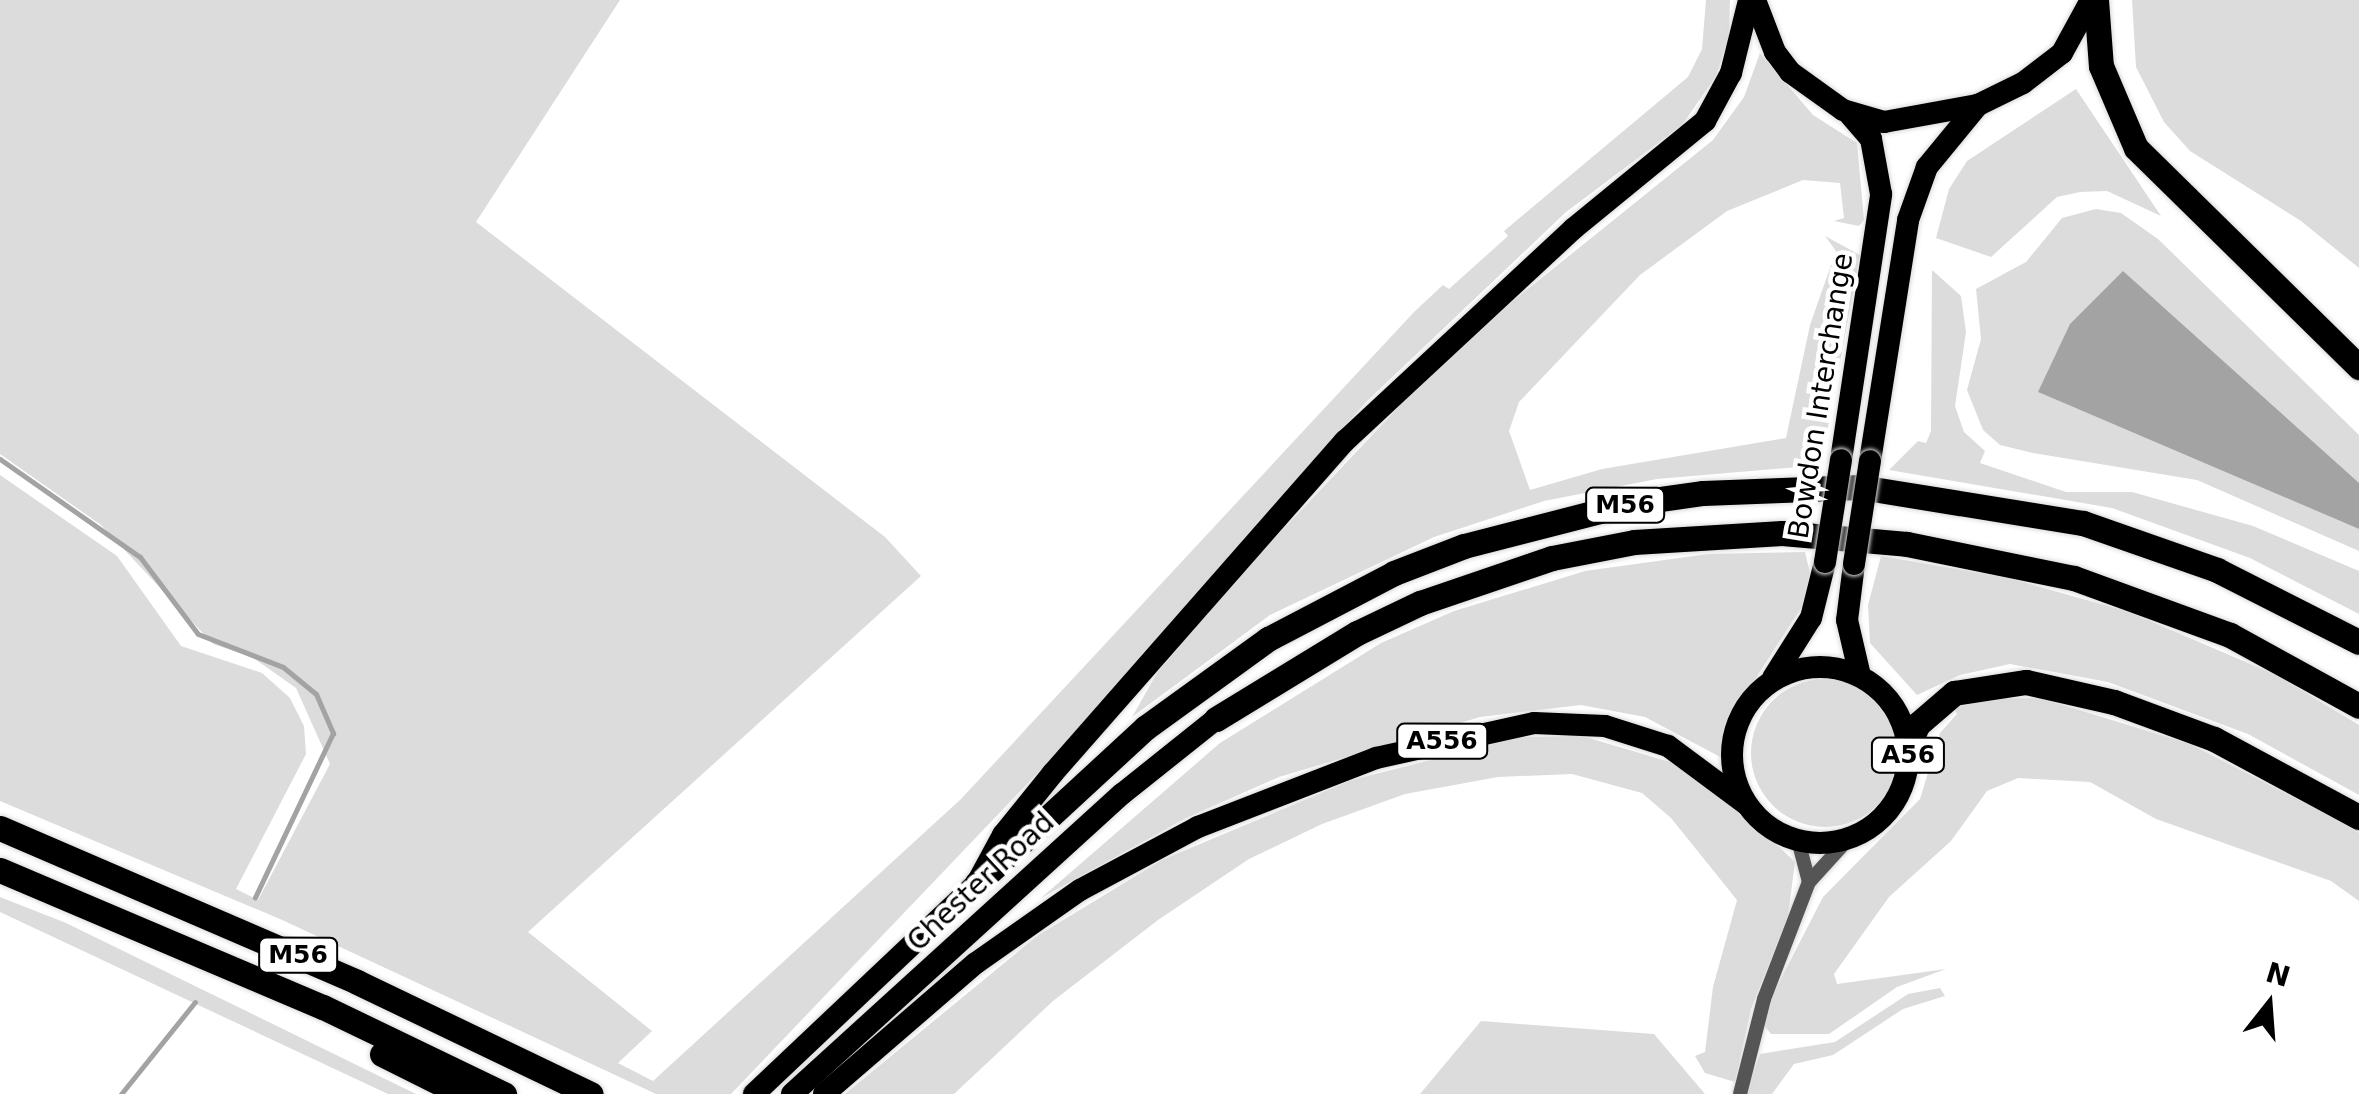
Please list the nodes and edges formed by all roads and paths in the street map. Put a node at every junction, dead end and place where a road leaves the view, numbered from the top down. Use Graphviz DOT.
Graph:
graph roads {
  1 [pos="1752,0"];
  2 [pos="2094,0"];
  3 [pos="1978,105"];
  4 [pos="1843,110"];
  5 [pos="2359,367"];
  6 [pos="2359,642"];
  7 [pos="1860,676"];
  8 [pos="1763,687"];
  9 [pos="2359,706"];
  10 [pos="1216,720"];
  11 [pos="1908,746"];
  12 [pos="1746,804"];
  13 [pos="2359,817"];
  14 [pos="0,828"];
  15 [pos="1849,838"];
  16 [pos="1798,840"];
  17 [pos="0,870"];
  18 [pos="1810,882"];
  19 [pos="977,884"];
  20 [pos="142,929"];
  21 [pos="462,1094"];
  22 [pos="504,1094"];
  23 [pos="591,1094"];
  24 [pos="754,1094"];
  25 [pos="792,1094"];
  26 [pos="824,1094"];
  27 [pos="1740,1094"];
  1 -- 4 [label="highway"];
  1 -- 19 [label="highway, Chester Road"];
  2 -- 3 [label="highway"];
  2 -- 5 [label="highway"];
  3 -- 4 [label="highway"];
  3 -- 7 [label="highway, bridge"];
  4 -- 8 [label="highway, Bowdon Interchange, bridge"];
  6 -- 19 [label="highway, M56"];
  7 -- 8 [label="highway"];
  7 -- 11 [label="highway, A56"];
  8 -- 12 [label="highway"];
  9 -- 10 [label="highway, M56"];
  10 -- 25 [label="highway, Chester Road"];
  11 -- 13 [label="highway"];
  11 -- 15 [label="highway, A56"];
  12 -- 16 [label="highway"];
  12 -- 26 [label="highway, A556"];
  14 -- 23 [label="highway, M56"];
  15 -- 16 [label="highway"];
  15 -- 18 [label="street"];
  16 -- 18 [label="street"];
  17 -- 20 [label="highway, M56"];
  18 -- 27 [label="street"];
  19 -- 24 [label="highway, Chester Road"];
  20 -- 21 [label="highway"];
  20 -- 22 [label="highway, M56"];
}
